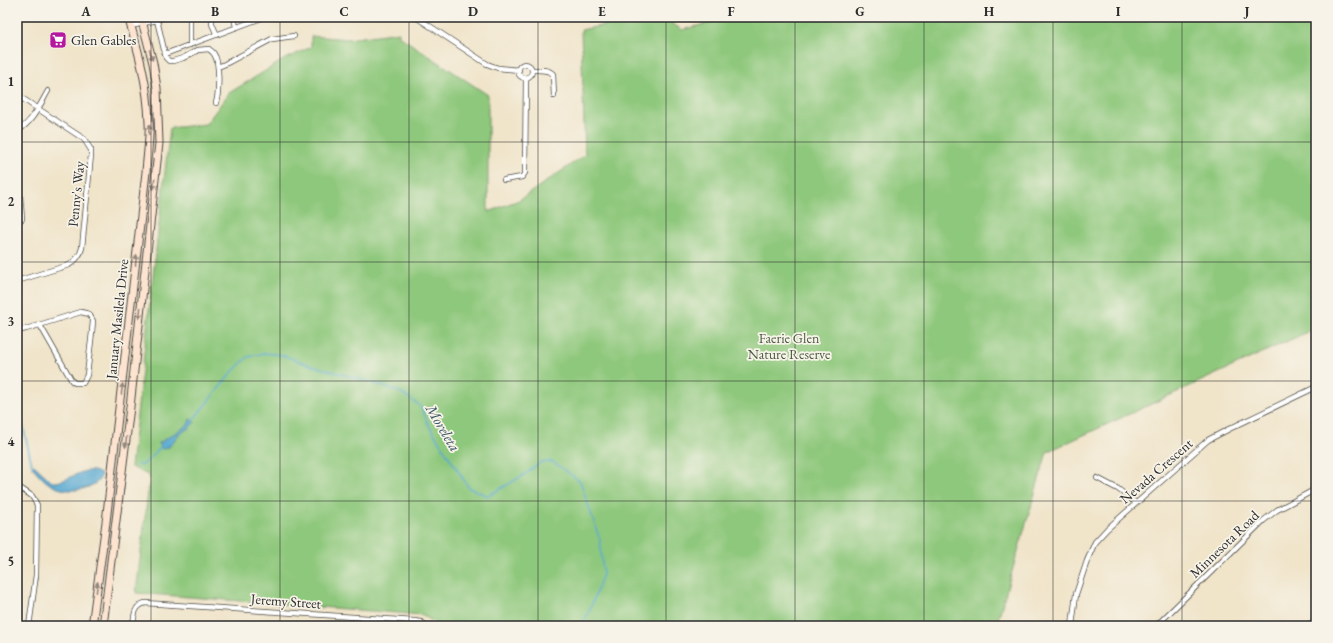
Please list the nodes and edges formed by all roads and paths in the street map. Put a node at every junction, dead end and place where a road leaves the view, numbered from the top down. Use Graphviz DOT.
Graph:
graph roads {
  1 [pos="128,17"];
  2 [pos="163,17"];
  3 [pos="190,17"];
  4 [pos="212,17"];
  5 [pos="234,17"];
  6 [pos="262,17"];
  7 [pos="416,17"];
  8 [pos="141,20"];
  9 [pos="157,20"];
  10 [pos="131,26"];
  11 [pos="236,27"];
  12 [pos="217,35"];
  13 [pos="294,36"];
  14 [pos="190,45"];
  15 [pos="165,54"];
  16 [pos="218,66"];
  17 [pos="518,70"];
  18 [pos="532,70"];
  19 [pos="526,78"];
  20 [pos="48,91"];
  21 [pos="17,95"];
  22 [pos="554,96"];
  23 [pos="216,103"];
  24 [pos="38,109"];
  25 [pos="17,131"];
  26 [pos="504,180"];
  27 [pos="20,195"];
  28 [pos="17,220"];
  29 [pos="17,281"];
  30 [pos="40,325"];
  31 [pos="17,328"];
  32 [pos="1316,387"];
  33 [pos="1097,478"];
  34 [pos="17,486"];
  35 [pos="1316,489"];
  36 [pos="1136,503"];
  37 [pos="1316,622"];
  38 [pos="426,625"];
  39 [pos="29,626"];
  40 [pos="92,626"];
  41 [pos="103,626"];
  42 [pos="132,626"];
  43 [pos="1072,626"];
  44 [pos="1156,626"];
  45 [pos="1312,626"];
  1 -- 10 [label="main road, January Masilela Drive"];
  2 -- 9 [label="street"];
  3 -- 14 [label="street"];
  4 -- 12 [label="street"];
  5 -- 11 [label="street"];
  6 -- 11 [label="street"];
  7 -- 17 [label="street"];
  8 -- 9 [label="street"];
  8 -- 10 [label="street"];
  8 -- 41 [label="main road, January Masilela Drive, one-way"];
  9 -- 15 [label="street"];
  40 -- 10 [label="main road, January Masilela Drive, one-way"];
  11 -- 12 [label="street"];
  12 -- 14 [label="street"];
  13 -- 16 [label="street"];
  14 -- 15 [label="street"];
  15 -- 16 [label="street"];
  16 -- 23 [label="street"];
  17 -- 18 [label="street"];
  17 -- 19 [label="street"];
  18 -- 19 [label="street"];
  18 -- 22 [label="street"];
  19 -- 26 [label="street"];
  20 -- 24 [label="street"];
  21 -- 24 [label="street, Penny's Way"];
  24 -- 25 [label="street"];
  24 -- 29 [label="street, Penny's Way"];
  27 -- 28 [label="street"];
  30 -- 30 [label="street"];
  30 -- 31 [label="street"];
  32 -- 36 [label="street, Nevada Crescent"];
  33 -- 36 [label="street"];
  34 -- 39 [label="street"];
  35 -- 44 [label="street, Minnesota Road"];
  36 -- 43 [label="street, Nevada Crescent"];
  37 -- 45 [label="main road"];
  38 -- 42 [label="street, Jeremy Street"];
}
